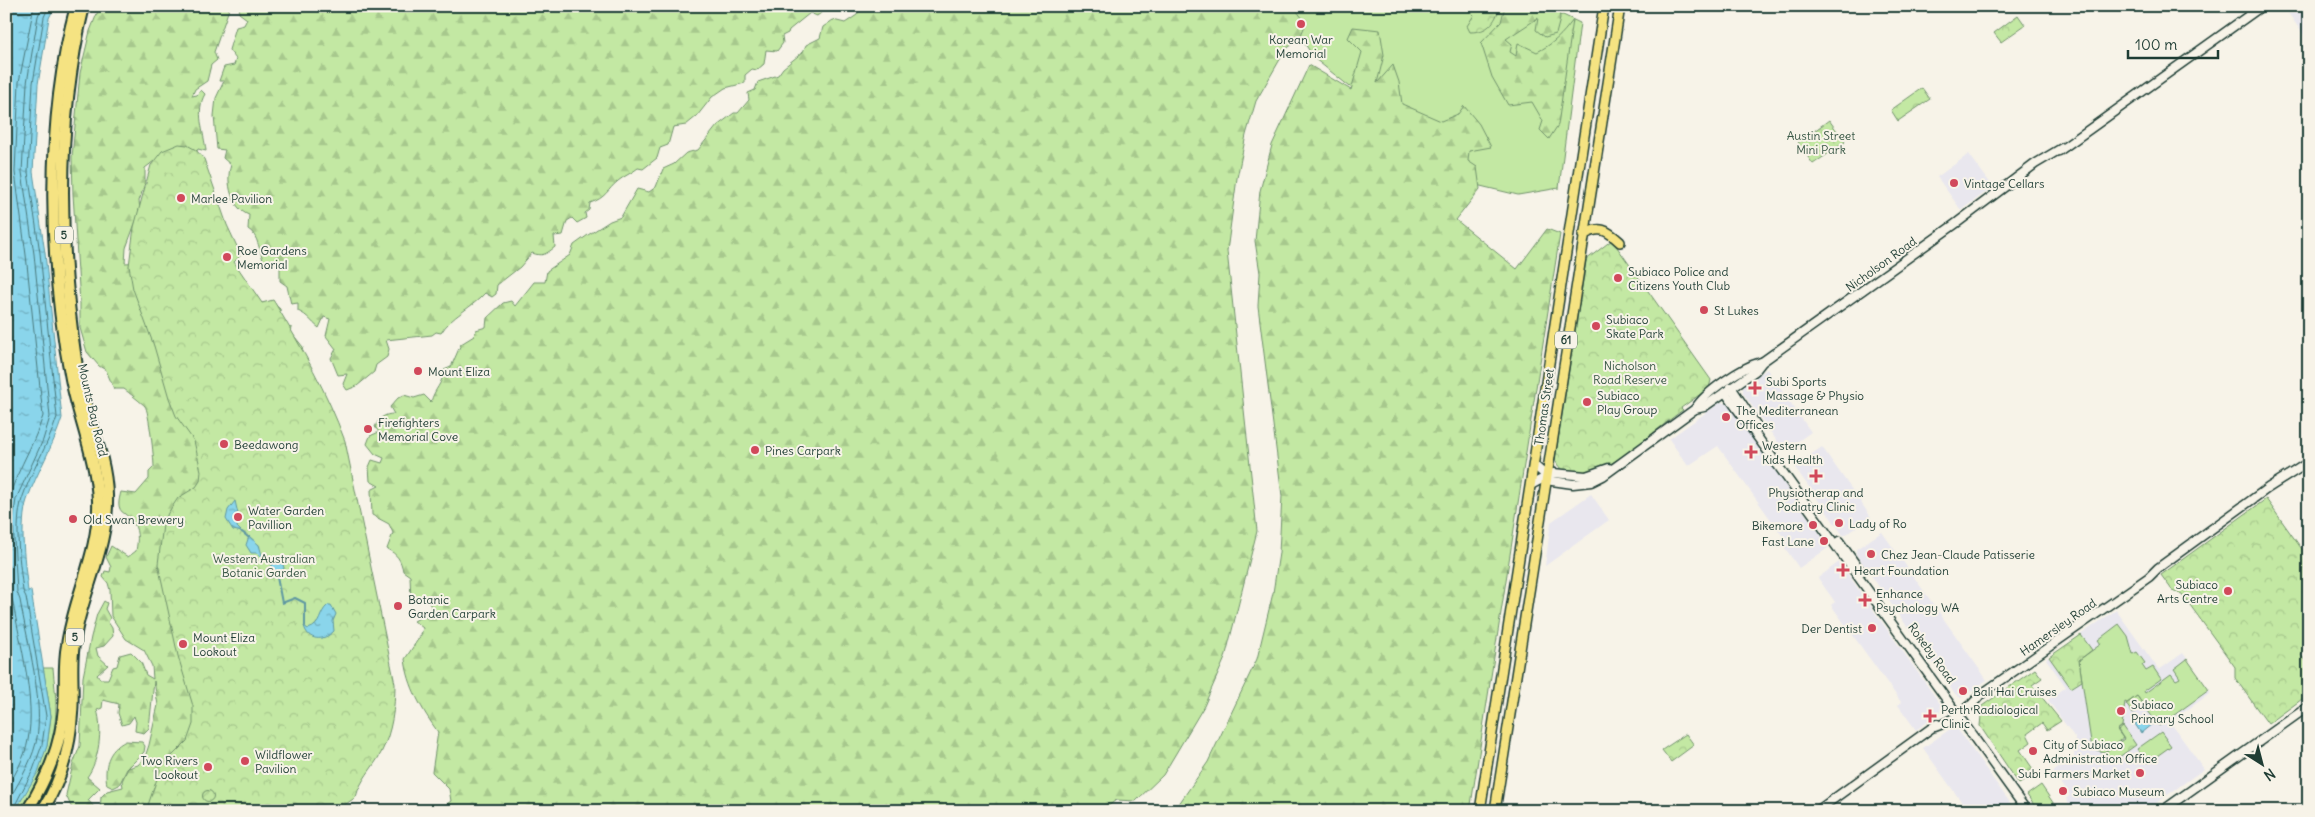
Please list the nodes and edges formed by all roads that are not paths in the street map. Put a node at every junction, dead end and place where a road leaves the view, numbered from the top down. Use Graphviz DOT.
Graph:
graph roads {
  1 [pos="76,6"];
  2 [pos="84,6"];
  3 [pos="1604,6"];
  4 [pos="1620,6"];
  5 [pos="2262,6"];
  6 [pos="1583,235"];
  7 [pos="1620,242"];
  8 [pos="1728,387"];
  9 [pos="2309,462"];
  10 [pos="1534,465"];
  11 [pos="1548,477"];
  12 [pos="1531,485"];
  13 [pos="2309,706"];
  14 [pos="1957,711"];
  15 [pos="27,811"];
  16 [pos="42,811"];
  17 [pos="1480,811"];
  18 [pos="1495,811"];
  19 [pos="1817,811"];
  20 [pos="2027,811"];
  21 [pos="2162,811"];
  1 -- 15 [label="highway, Mounts Bay Road / 5"];
  2 -- 16 [label="highway, Mounts Bay Road / 5"];
  3 -- 10 [label="main road, Thomas Street / 61"];
  4 -- 6 [label="main road, Thomas Street / 61"];
  5 -- 8 [label="main road, Nicholson Road"];
  6 -- 7 [label="main road"];
  6 -- 11 [label="main road, Thomas Street / 61"];
  8 -- 11 [label="main road, Nicholson Road"];
  8 -- 14 [label="main road, Rokeby Road"];
  9 -- 14 [label="main road, Hamersley Road"];
  10 -- 11 [label="main road"];
  10 -- 12 [label="main road, Thomas Street / 61"];
  11 -- 12 [label="main road, Nicholson Road"];
  11 -- 18 [label="main road, Thomas Street / 61"];
  12 -- 17 [label="main road, Thomas Street / 61"];
  13 -- 21 [label="main road"];
  14 -- 19 [label="main road, Hamersley Road"];
  14 -- 20 [label="main road, Rokeby Road"];
}
